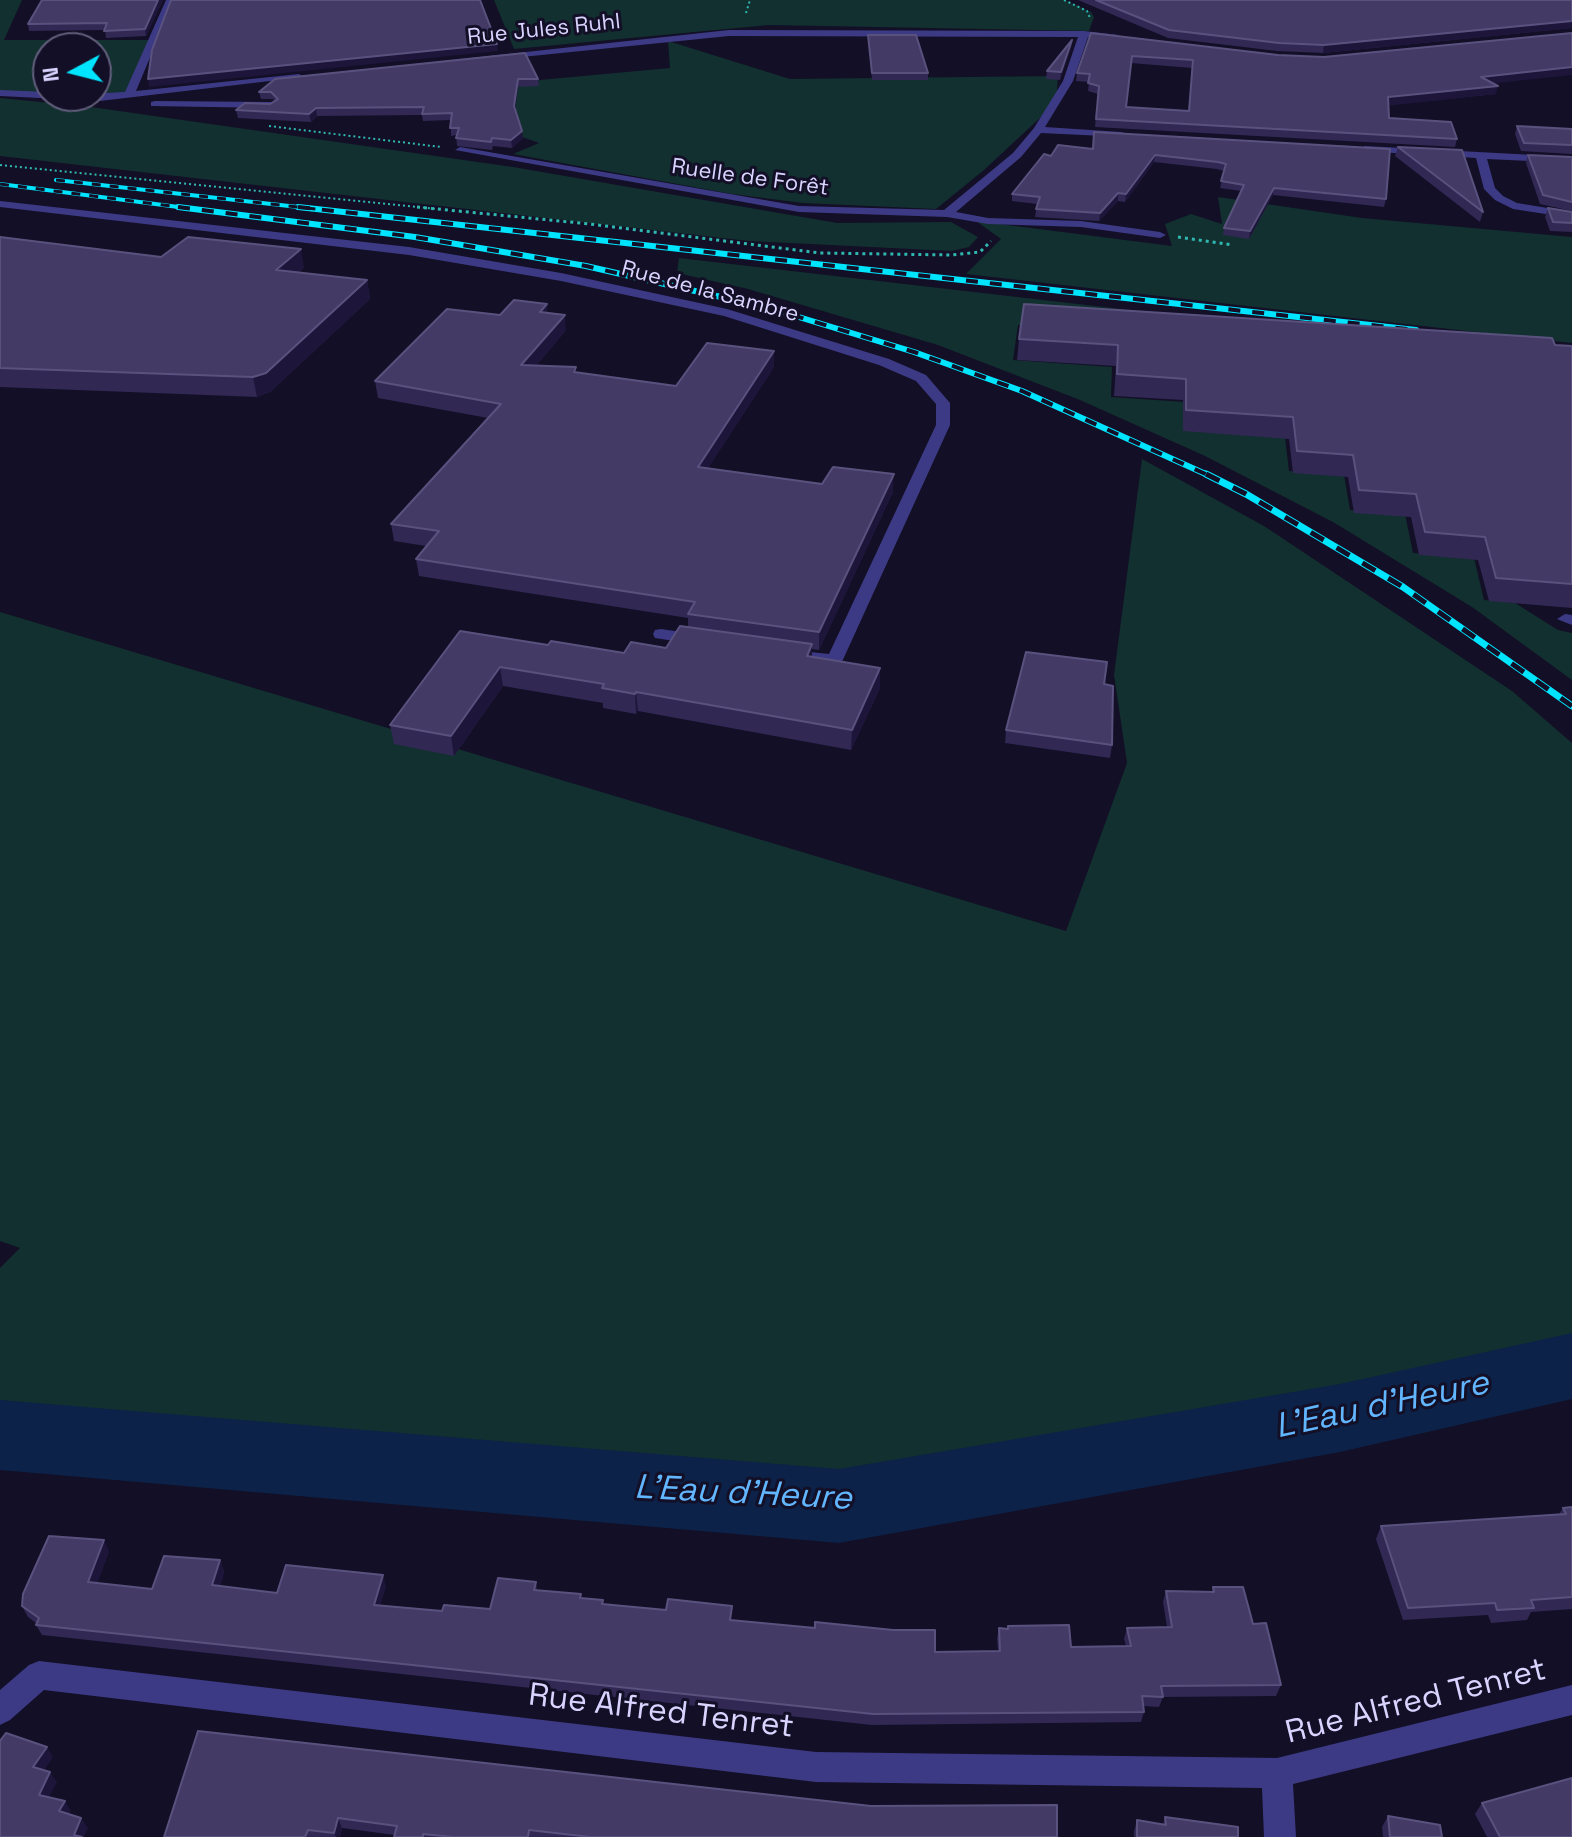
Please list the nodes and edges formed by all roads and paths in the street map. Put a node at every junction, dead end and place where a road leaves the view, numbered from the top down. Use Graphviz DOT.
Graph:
graph roads {
  1 [pos="170,0"];
  2 [pos="1084,34"];
  3 [pos="1122,38"];
  4 [pos="365,70"];
  5 [pos="317,75"];
  6 [pos="0,93"];
  7 [pos="32,95"];
  8 [pos="129,95"];
  9 [pos="112,97"];
  10 [pos="112,103"];
  11 [pos="271,105"];
  12 [pos="267,126"];
  13 [pos="1038,130"];
  14 [pos="1133,135"];
  15 [pos="1355,148"];
  16 [pos="460,150"];
  17 [pos="1481,155"];
  18 [pos="1572,160"];
  19 [pos="0,165"];
  20 [pos="0,204"];
  21 [pos="947,214"];
  22 [pos="1572,215"];
  23 [pos="1160,235"];
  24 [pos="1233,245"];
  25 [pos="661,634"];
  26 [pos="709,641"];
  27 [pos="772,650"];
  28 [pos="1572,1700"];
  29 [pos="0,1710"];
  30 [pos="1277,1773"];
  31 [pos="1280,1837"];
  1 -- 8 [label="street"];
  2 -- 3 [label="street, Rue Jules Ruhl"];
  2 -- 4 [label="street, Rue Jules Ruhl"];
  2 -- 13 [label="street"];
  5 -- 8 [label="street"];
  6 -- 7 [label="street"];
  8 -- 9 [label="street"];
  10 -- 11 [label="street"];
  12 -- 16 [label="path"];
  13 -- 14 [label="street"];
  13 -- 21 [label="street"];
  15 -- 17 [label="street"];
  16 -- 21 [label="street, Ruelle de Forêt"];
  17 -- 18 [label="street"];
  17 -- 22 [label="street"];
  19 -- 21 [label="path"];
  20 -- 27 [label="street, Rue de la Sambre"];
  21 -- 23 [label="street, Ruelle de Forêt"];
  23 -- 24 [label="path"];
  25 -- 26 [label="street"];
  28 -- 30 [label="street, Rue Alfred Tenret"];
  29 -- 30 [label="street, Rue Alfred Tenret"];
  30 -- 31 [label="street, Rue Alfred Tenret"];
}
